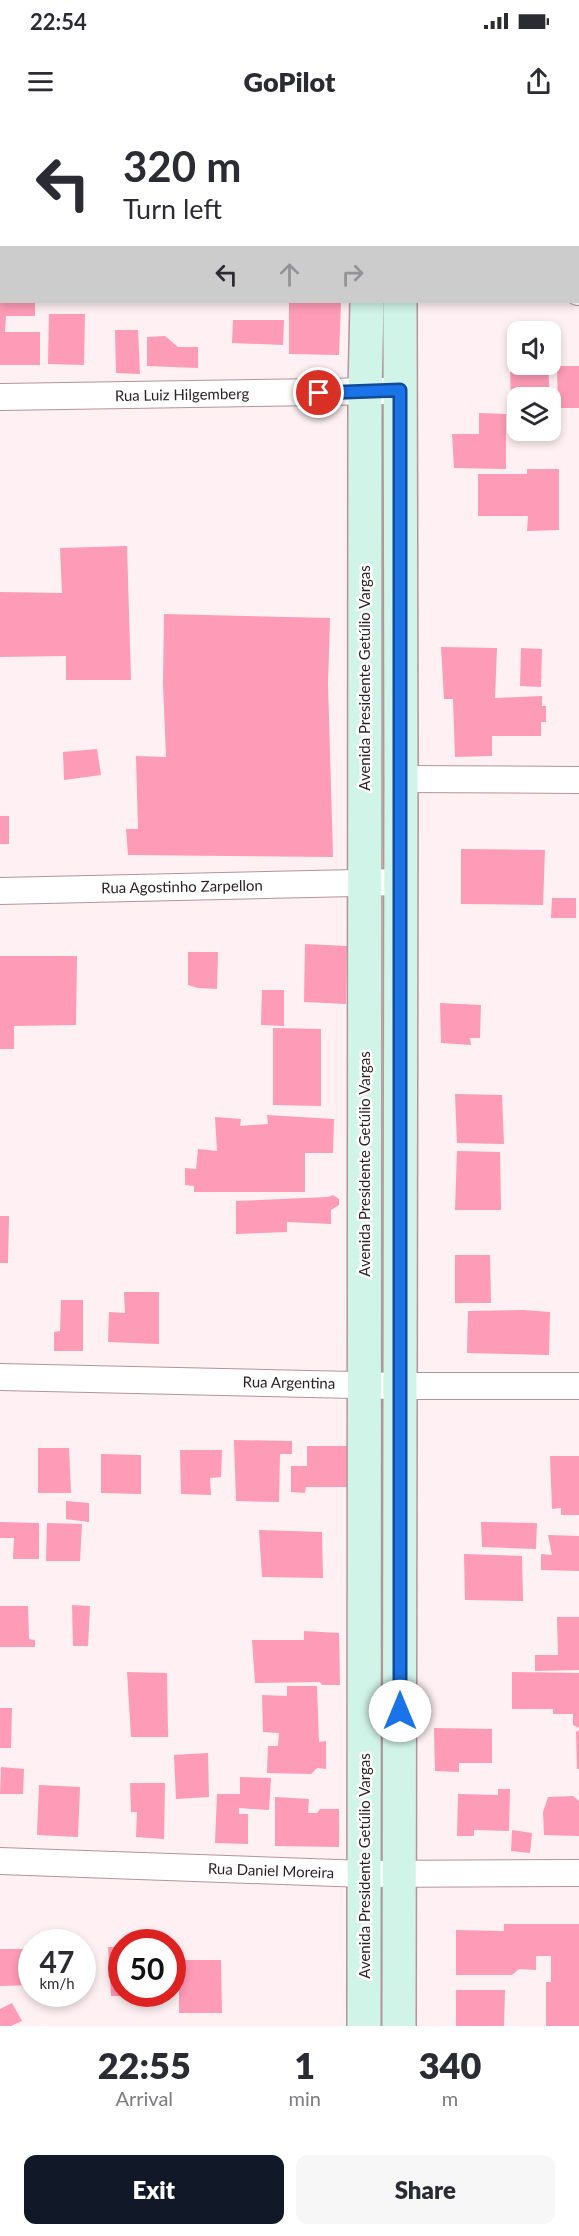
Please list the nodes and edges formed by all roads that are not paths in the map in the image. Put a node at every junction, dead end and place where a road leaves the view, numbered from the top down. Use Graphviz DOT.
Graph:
graph roads {
  1 [pos="368,303"];
  2 [pos="400,303"];
  3 [pos="400,390"];
  4 [pos="365,392"];
  5 [pos="0,397"];
  6 [pos="401,779"];
  7 [pos="579,780"];
  8 [pos="401,882"];
  9 [pos="365,883"];
  10 [pos="0,891"];
  11 [pos="0,1377"];
  12 [pos="366,1384"];
  13 [pos="399,1386"];
  14 [pos="579,1386"];
  15 [pos="0,1861"];
  16 [pos="579,1873"];
  17 [pos="365,1874"];
  18 [pos="400,1874"];
  19 [pos="364,2026"];
  20 [pos="399,2026"];
  1 -- 4 [label="main road, Avenida Presidente Getúlio Vargas"];
  2 -- 3 [label="main road"];
  3 -- 4 [label="street, Rua Luiz Hilgemberg"];
  3 -- 6 [label="main road"];
  4 -- 5 [label="street, Rua Luiz Hilgemberg"];
  4 -- 9 [label="main road, Avenida Presidente Getúlio Vargas"];
  6 -- 7 [label="street"];
  6 -- 8 [label="main road"];
  8 -- 9 [label="street, Rua Agostinho Zarpellon"];
  8 -- 13 [label="main road"];
  9 -- 10 [label="street, Rua Agostinho Zarpellon"];
  9 -- 12 [label="main road, Avenida Presidente Getúlio Vargas"];
  11 -- 12 [label="street, Rua Argentina"];
  12 -- 13 [label="street, Rua Argentina"];
  12 -- 17 [label="main road, Avenida Presidente Getúlio Vargas"];
  13 -- 14 [label="street, Rua Argentina"];
  13 -- 18 [label="main road"];
  15 -- 17 [label="street, Rua Daniel Moreira"];
  16 -- 18 [label="street, Rua Daniel Moreira"];
  17 -- 18 [label="street, Rua Daniel Moreira"];
  17 -- 19 [label="main road, Avenida Presidente Getúlio Vargas"];
  18 -- 20 [label="main road"];
}
